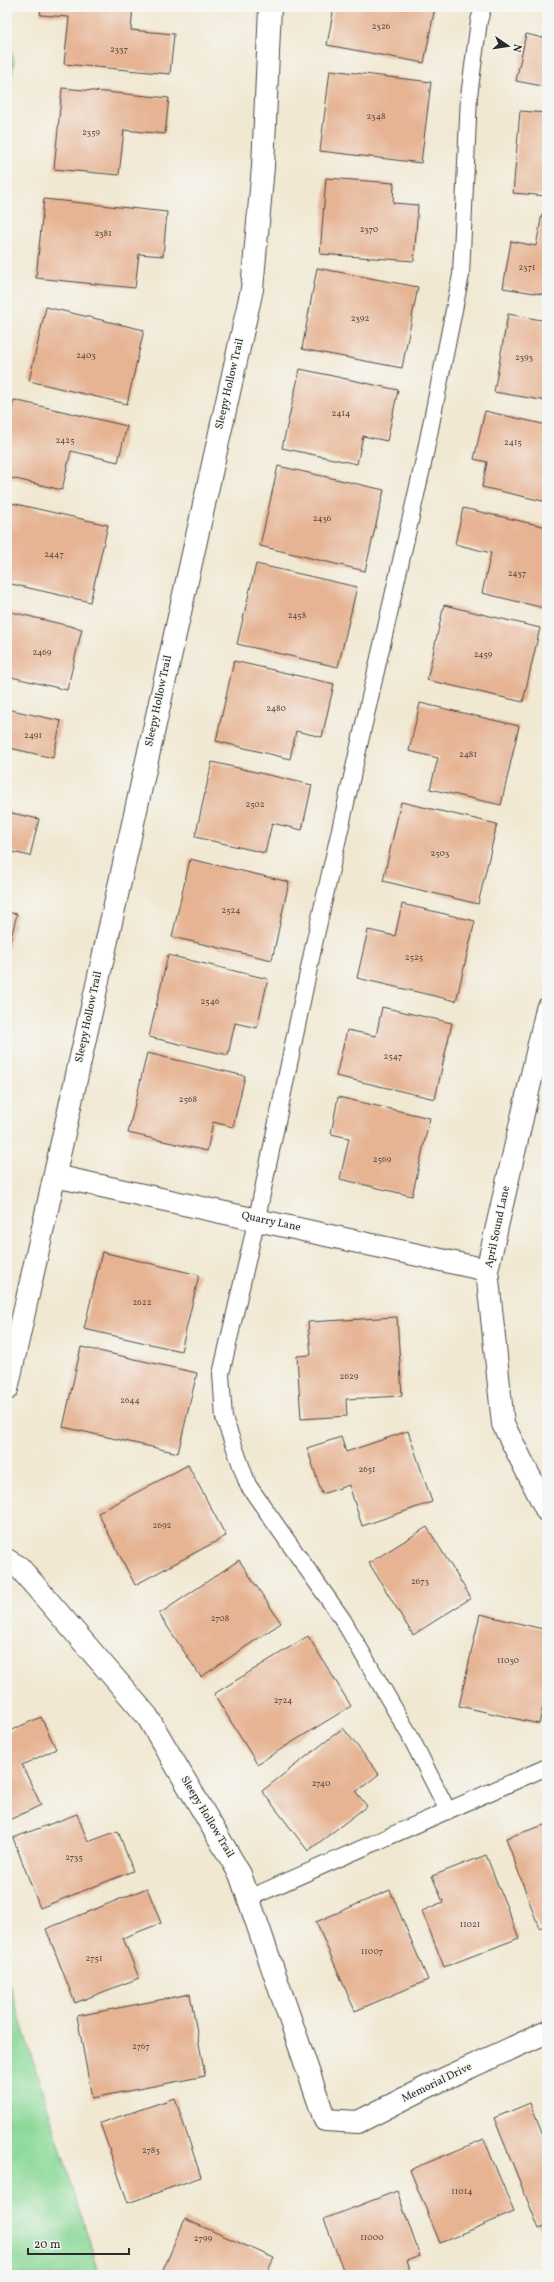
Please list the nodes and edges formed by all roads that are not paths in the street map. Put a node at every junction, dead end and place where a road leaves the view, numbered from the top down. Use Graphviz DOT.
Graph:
graph roads {
  1 [pos="270,7"];
  2 [pos="483,7"];
  3 [pos="547,1009"];
  4 [pos="54,1176"];
  5 [pos="257,1218"];
  6 [pos="487,1270"];
  7 [pos="7,1389"];
  8 [pos="547,1510"];
  9 [pos="7,1560"];
  10 [pos="547,1767"];
  11 [pos="448,1811"];
  12 [pos="249,1898"];
  13 [pos="547,2032"];
  14 [pos="325,2120"];
  1 -- 4 [label="street, Sleepy Hollow Trail"];
  2 -- 5 [label="lane"];
  3 -- 6 [label="street, April Sound Lane"];
  4 -- 5 [label="street, Quarry Lane"];
  4 -- 7 [label="street, Sleepy Hollow Trail"];
  5 -- 6 [label="street, Quarry Lane"];
  5 -- 11 [label="lane"];
  6 -- 8 [label="street, April Sound Lane"];
  9 -- 12 [label="street, Sleepy Hollow Trail"];
  10 -- 11 [label="lane"];
  11 -- 12 [label="lane"];
  12 -- 14 [label="street, Sleepy Hollow Trail"];
  13 -- 14 [label="street, Memorial Drive"];
}
